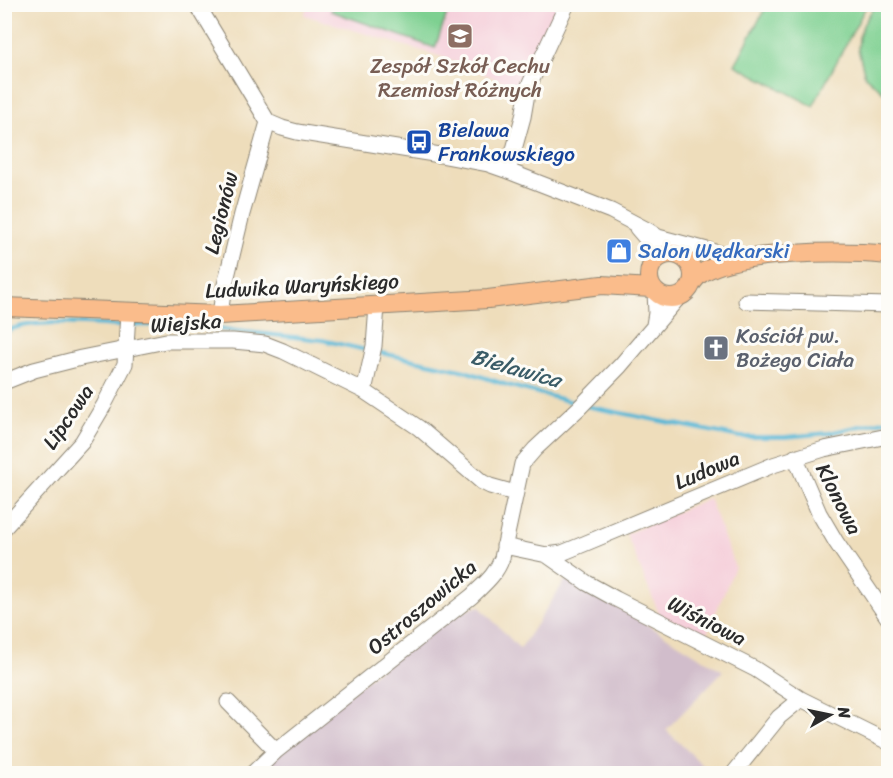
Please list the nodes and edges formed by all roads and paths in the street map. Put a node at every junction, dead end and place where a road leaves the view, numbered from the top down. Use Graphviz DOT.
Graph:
graph roads {
  1 [pos="197,4"];
  2 [pos="567,4"];
  3 [pos="268,122"];
  4 [pos="508,171"];
  5 [pos="634,223"];
  6 [pos="658,237"];
  7 [pos="888,255"];
  8 [pos="730,256"];
  9 [pos="756,257"];
  10 [pos="666,260"];
  11 [pos="692,283"];
  12 [pos="602,285"];
  13 [pos="653,290"];
  14 [pos="680,297"];
  15 [pos="746,301"];
  16 [pos="888,305"];
  17 [pos="377,306"];
  18 [pos="4,307"];
  19 [pos="220,315"];
  20 [pos="128,322"];
  21 [pos="654,325"];
  22 [pos="127,350"];
  23 [pos="4,382"];
  24 [pos="364,391"];
  25 [pos="888,436"];
  26 [pos="795,458"];
  27 [pos="515,493"];
  28 [pos="4,528"];
  29 [pos="504,546"];
  30 [pos="547,555"];
  31 [pos="888,618"];
  32 [pos="801,699"];
  33 [pos="228,702"];
  34 [pos="888,742"];
  35 [pos="276,751"];
  36 [pos="252,774"];
  37 [pos="733,774"];
  1 -- 3 [label="street"];
  2 -- 4 [label="street"];
  3 -- 4 [label="street"];
  3 -- 19 [label="street, Legionów"];
  4 -- 5 [label="street"];
  5 -- 6 [label="street"];
  5 -- 10 [label="street"];
  6 -- 8 [label="street"];
  6 -- 10 [label="street"];
  7 -- 9 [label="main road"];
  8 -- 9 [label="main road, Ludwika Waryńskiego"];
  8 -- 10 [label="main road, Ludwika Waryńskiego"];
  9 -- 11 [label="main road"];
  10 -- 11 [label="main road"];
  10 -- 12 [label="main road, Ludwika Waryńskiego"];
  10 -- 13 [label="main road"];
  11 -- 14 [label="main road"];
  12 -- 13 [label="main road, Ludwika Waryńskiego"];
  12 -- 17 [label="main road, Ludwika Waryńskiego"];
  13 -- 14 [label="main road"];
  13 -- 21 [label="street"];
  14 -- 21 [label="street, Ostroszowicka"];
  15 -- 16 [label="street"];
  17 -- 19 [label="main road, Ludwika Waryńskiego"];
  17 -- 24 [label="street"];
  18 -- 20 [label="main road, Ludwika Waryńskiego"];
  19 -- 20 [label="main road, Ludwika Waryńskiego"];
  20 -- 22 [label="street, Lipcowa"];
  21 -- 27 [label="street, Ostroszowicka"];
  22 -- 23 [label="street, Wiejska"];
  22 -- 24 [label="street, Wiejska"];
  22 -- 28 [label="street, Lipcowa"];
  24 -- 27 [label="street, Wiejska"];
  25 -- 26 [label="street, Ludowa"];
  26 -- 30 [label="street, Ludowa"];
  26 -- 31 [label="street, Klonowa"];
  27 -- 29 [label="street, Ostroszowicka"];
  29 -- 30 [label="street, Wiśniowa"];
  29 -- 35 [label="street, Ostroszowicka"];
  30 -- 32 [label="street, Wiśniowa"];
  32 -- 34 [label="street, Wiśniowa"];
  32 -- 37 [label="street"];
  33 -- 35 [label="street"];
  35 -- 36 [label="street, Ostroszowicka"];
}
